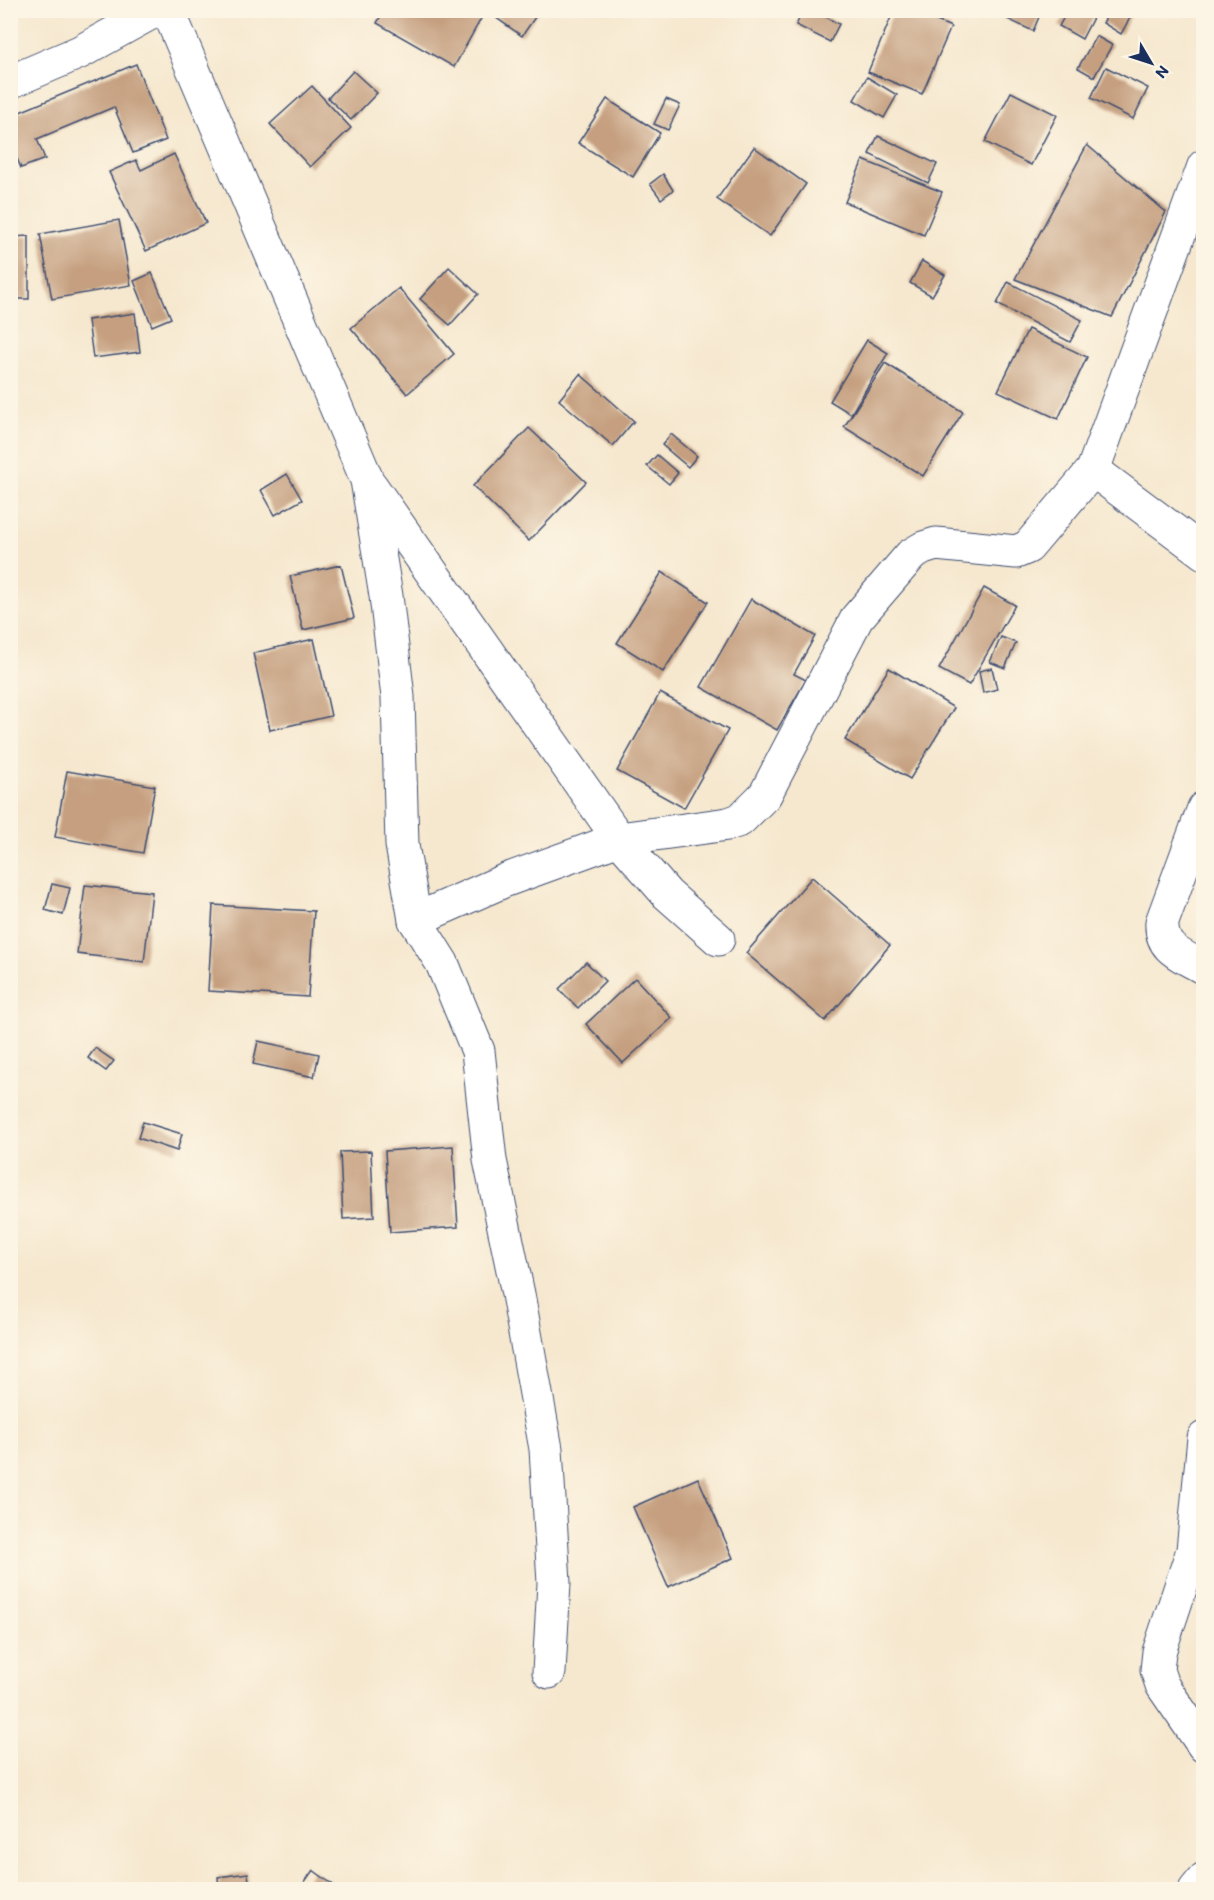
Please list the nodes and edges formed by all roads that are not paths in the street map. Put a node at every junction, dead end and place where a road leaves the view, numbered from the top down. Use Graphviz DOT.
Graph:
graph roads {
  1 [pos="156,10"];
  2 [pos="168,10"];
  3 [pos="10,82"];
  4 [pos="1203,166"];
  5 [pos="1093,470"];
  6 [pos="367,480"];
  7 [pos="1203,553"];
  8 [pos="1203,808"];
  9 [pos="619,839"];
  10 [pos="415,920"];
  11 [pos="718,939"];
  12 [pos="1203,969"];
  13 [pos="1203,1438"];
  14 [pos="549,1672"];
  15 [pos="1203,1746"];
  16 [pos="1203,1879"];
  17 [pos="1195,1890"];
  1 -- 3 [label="street"];
  2 -- 6 [label="street"];
  4 -- 5 [label="street"];
  5 -- 7 [label="street"];
  5 -- 9 [label="street"];
  6 -- 9 [label="street"];
  6 -- 10 [label="street"];
  8 -- 12 [label="street"];
  9 -- 10 [label="street"];
  9 -- 11 [label="street"];
  10 -- 14 [label="street"];
  13 -- 15 [label="street"];
  16 -- 17 [label="street"];
}
